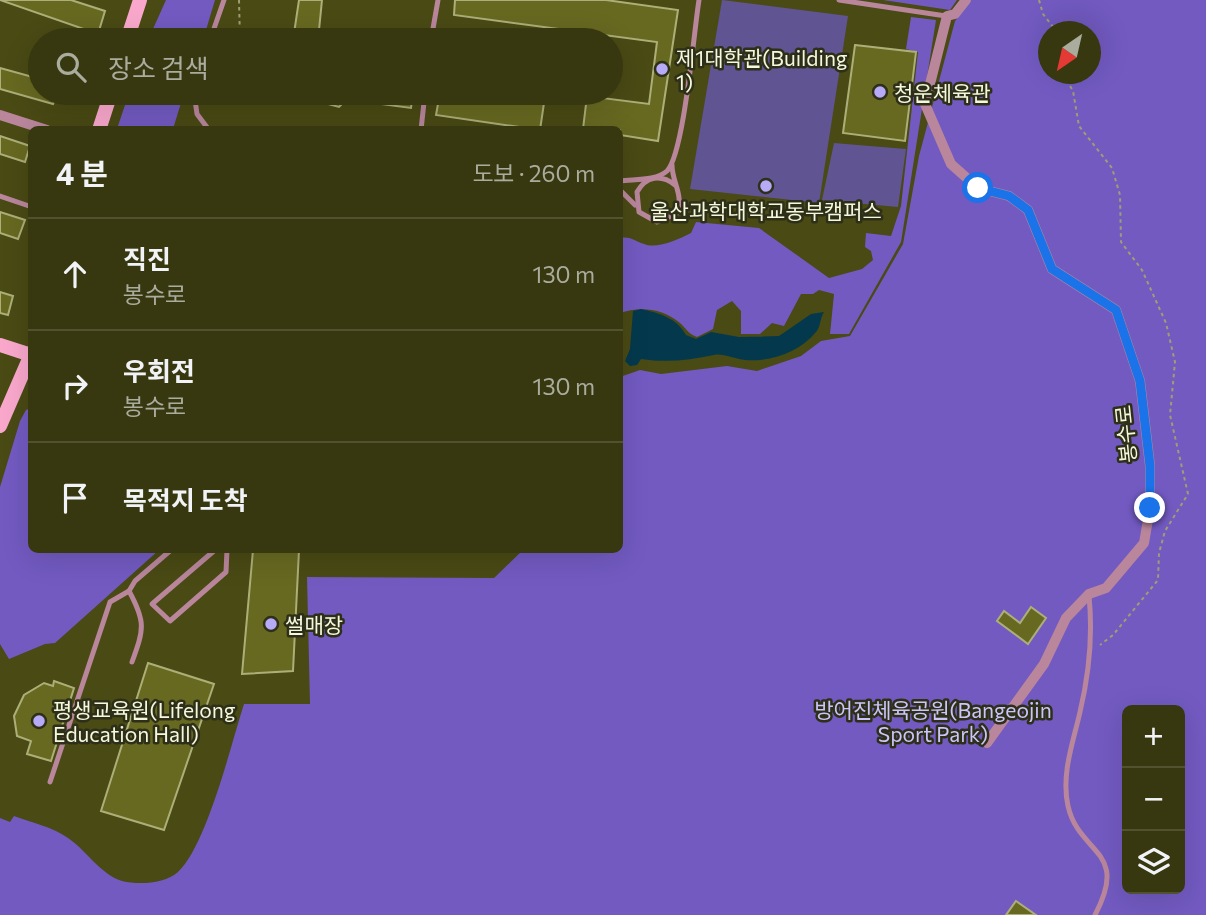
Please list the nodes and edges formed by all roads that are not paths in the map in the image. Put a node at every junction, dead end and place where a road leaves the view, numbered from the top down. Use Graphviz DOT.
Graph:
graph roads {
  1 [pos="224,0"];
  2 [pos="438,0"];
  3 [pos="699,0"];
  4 [pos="839,0"];
  5 [pos="965,0"];
  6 [pos="135,1"];
  7 [pos="947,16"];
  8 [pos="129,28"];
  9 [pos="214,28"];
  10 [pos="433,28"];
  11 [pos="105,105"];
  12 [pos="196,105"];
  13 [pos="424,105"];
  14 [pos="0,115"];
  15 [pos="34,126"];
  16 [pos="100,126"];
  17 [pos="206,126"];
  18 [pos="421,126"];
  19 [pos="673,164"];
  20 [pos="654,178"];
  21 [pos="623,181"];
  22 [pos="675,185"];
  23 [pos="623,193"];
  24 [pos="0,196"];
  25 [pos="28,206"];
  26 [pos="636,206"];
  27 [pos="0,345"];
  28 [pos="28,353"];
  29 [pos="28,361"];
  30 [pos="0,426"];
  31 [pos="168,553"];
  32 [pos="212,553"];
  33 [pos="227,553"];
  34 [pos="129,591"];
  35 [pos="1089,594"];
  36 [pos="132,662"];
  37 [pos="987,743"];
  38 [pos="50,782"];
  39 [pos="1095,915"];
  1 -- 9 [label="lane"];
  2 -- 10 [label="lane"];
  3 -- 19 [label="lane"];
  4 -- 7 [label="lane"];
  5 -- 7 [label="street"];
  6 -- 8 [label="main road"];
  7 -- 35 [label="street, 봉수로"];
  11 -- 16 [label="main road"];
  12 -- 17 [label="lane"];
  13 -- 18 [label="lane"];
  14 -- 15 [label="street"];
  19 -- 20 [label="lane"];
  19 -- 22 [label="lane"];
  20 -- 21 [label="lane"];
  20 -- 22 [label="lane"];
  20 -- 26 [label="lane"];
  22 -- 26 [label="lane"];
  23 -- 26 [label="lane"];
  24 -- 25 [label="lane"];
  27 -- 28 [label="main road"];
  29 -- 30 [label="main road"];
  31 -- 34 [label="lane"];
  32 -- 33 [label="lane"];
  34 -- 36 [label="lane"];
  34 -- 38 [label="lane"];
  35 -- 37 [label="street, 봉수로"];
  35 -- 39 [label="lane"];
}
